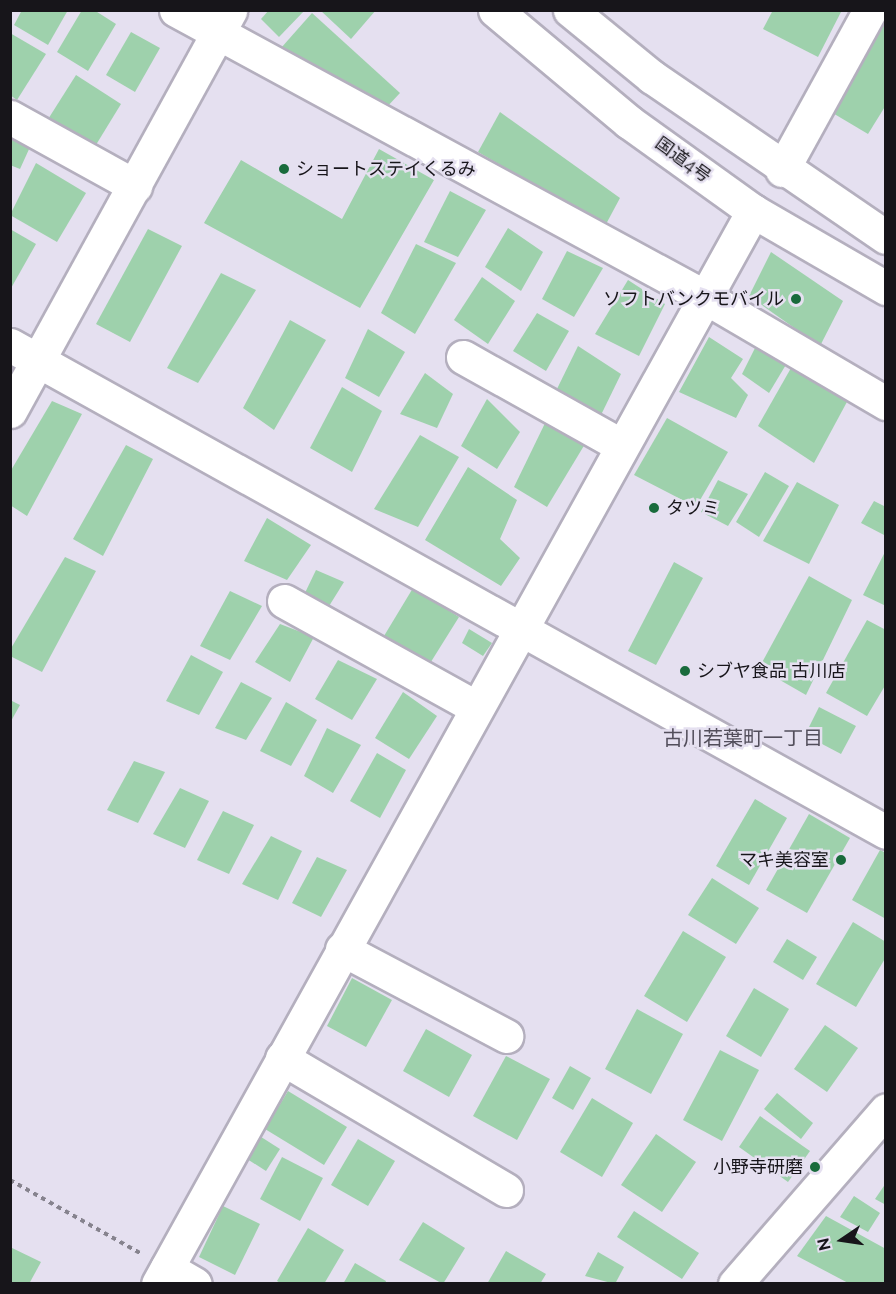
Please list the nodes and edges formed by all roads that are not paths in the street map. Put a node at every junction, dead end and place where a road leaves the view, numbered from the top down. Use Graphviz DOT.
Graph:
graph roads {
  1 [pos="176,10"];
  2 [pos="495,10"];
  3 [pos="570,10"];
  4 [pos="870,10"];
  5 [pos="225,22"];
  6 [pos="10,117"];
  7 [pos="782,170"];
  8 [pos="135,186"];
  9 [pos="753,211"];
  10 [pos="885,237"];
  11 [pos="885,288"];
  12 [pos="705,297"];
  13 [pos="10,345"];
  14 [pos="463,357"];
  15 [pos="39,360"];
  16 [pos="885,403"];
  17 [pos="10,411"];
  18 [pos="622,446"];
  19 [pos="284,601"];
  20 [pos="521,629"];
  21 [pos="475,707"];
  22 [pos="885,832"];
  23 [pos="342,949"];
  24 [pos="506,1036"];
  25 [pos="282,1058"];
  26 [pos="885,1110"];
  27 [pos="507,1190"];
  28 [pos="163,1276"];
  29 [pos="195,1284"];
  30 [pos="735,1284"];
  1 -- 5 [label="main road"];
  2 -- 9 [label="main road, 国道4号"];
  3 -- 7 [label="main road"];
  4 -- 7 [label="main road"];
  5 -- 8 [label="main road"];
  5 -- 12 [label="main road"];
  6 -- 8 [label="main road"];
  7 -- 10 [label="main road"];
  8 -- 15 [label="main road"];
  9 -- 11 [label="main road, 国道4号"];
  9 -- 12 [label="main road"];
  12 -- 16 [label="main road"];
  12 -- 18 [label="main road"];
  13 -- 15 [label="main road"];
  14 -- 18 [label="main road"];
  15 -- 17 [label="main road"];
  15 -- 20 [label="main road"];
  18 -- 20 [label="main road"];
  19 -- 21 [label="main road"];
  20 -- 21 [label="main road"];
  20 -- 22 [label="main road"];
  21 -- 23 [label="main road"];
  23 -- 24 [label="main road"];
  23 -- 25 [label="main road"];
  25 -- 27 [label="main road"];
  25 -- 28 [label="main road"];
  26 -- 30 [label="main road"];
  28 -- 29 [label="main road"];
}
